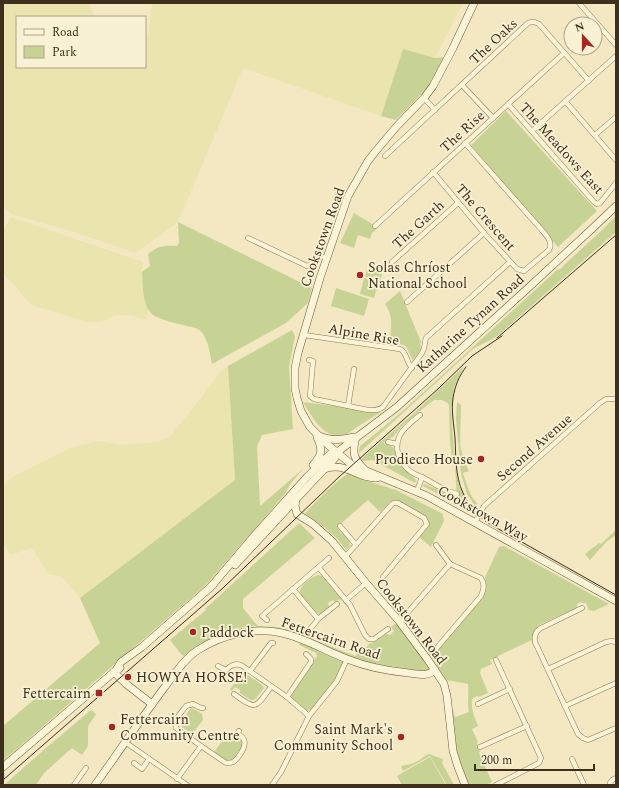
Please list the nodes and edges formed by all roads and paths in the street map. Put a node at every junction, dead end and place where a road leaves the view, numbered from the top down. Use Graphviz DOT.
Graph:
graph roads {
  1 [pos="474,3"];
  2 [pos="579,3"];
  3 [pos="616,45"];
  4 [pos="563,52"];
  5 [pos="563,54"];
  6 [pos="567,56"];
  7 [pos="616,56"];
  8 [pos="588,81"];
  9 [pos="462,85"];
  10 [pos="424,98"];
  11 [pos="565,101"];
  12 [pos="508,104"];
  13 [pos="436,110"];
  14 [pos="616,117"];
  15 [pos="493,118"];
  16 [pos="532,131"];
  17 [pos="595,134"];
  18 [pos="465,143"];
  19 [pos="385,156"];
  20 [pos="616,160"];
  21 [pos="433,172"];
  22 [pos="616,183"];
  23 [pos="458,203"];
  24 [pos="616,206"];
  25 [pos="374,226"];
  26 [pos="484,233"];
  27 [pos="248,238"];
  28 [pos="326,258"];
  29 [pos="392,262"];
  30 [pos="510,262"];
  31 [pos="407,302"];
  32 [pos="304,335"];
  33 [pos="309,360"];
  34 [pos="412,368"];
  35 [pos="354,369"];
  36 [pos="616,399"];
  37 [pos="348,406"];
  38 [pos="420,415"];
  39 [pos="316,434"];
  40 [pos="356,437"];
  41 [pos="388,442"];
  42 [pos="397,444"];
  43 [pos="336,452"];
  44 [pos="324,469"];
  45 [pos="364,470"];
  46 [pos="422,478"];
  47 [pos="386,479"];
  48 [pos="416,491"];
  49 [pos="456,494"];
  50 [pos="294,496"];
  51 [pos="297,514"];
  52 [pos="280,516"];
  53 [pos="474,522"];
  54 [pos="340,526"];
  55 [pos="356,545"];
  56 [pos="436,545"];
  57 [pos="345,557"];
  58 [pos="329,558"];
  59 [pos="450,564"];
  60 [pos="318,568"];
  61 [pos="383,577"];
  62 [pos="366,583"];
  63 [pos="210,588"];
  64 [pos="293,589"];
  65 [pos="346,600"];
  66 [pos="616,601"];
  67 [pos="337,604"];
  68 [pos="582,608"];
  69 [pos="318,619"];
  70 [pos="267,620"];
  71 [pos="399,621"];
  72 [pos="310,629"];
  73 [pos="388,629"];
  74 [pos="616,642"];
  75 [pos="273,643"];
  76 [pos="435,650"];
  77 [pos="306,654"];
  78 [pos="347,659"];
  79 [pos="496,660"];
  80 [pos="218,666"];
  81 [pos="548,669"];
  82 [pos="435,670"];
  83 [pos="115,671"];
  84 [pos="250,671"];
  85 [pos="616,683"];
  86 [pos="271,687"];
  87 [pos="510,689"];
  88 [pos="234,694"];
  89 [pos="287,697"];
  90 [pos="152,704"];
  91 [pos="478,704"];
  92 [pos="565,706"];
  93 [pos="203,708"];
  94 [pos="309,716"];
  95 [pos="527,726"];
  96 [pos="616,728"];
  97 [pos="239,731"];
  98 [pos="125,742"];
  99 [pos="201,746"];
  100 [pos="480,747"];
  101 [pos="149,759"];
  102 [pos="572,759"];
  103 [pos="134,763"];
  104 [pos="3,768"];
  105 [pos="86,768"];
  106 [pos="177,778"];
  107 [pos="616,778"];
  108 [pos="610,784"];
  109 [pos="74,785"];
  110 [pos="95,785"];
  111 [pos="187,785"];
  112 [pos="272,785"];
  113 [pos="465,785"];
  114 [pos="496,785"];
  115 [pos="584,785"];
  1 -- 10 [label="street, Cookstown Road"];
  2 -- 3 [label="street"];
  4 -- 9 [label="street, The Oaks"];
  5 -- 12 [label="street, The Rise"];
  6 -- 8 [label="street, The Oaks"];
  7 -- 8 [label="street"];
  8 -- 11 [label="street"];
  9 -- 13 [label="street, The Oaks"];
  9 -- 15 [label="street"];
  10 -- 13 [label="street"];
  10 -- 28 [label="street, Cookstown Road"];
  11 -- 16 [label="street"];
  11 -- 17 [label="street"];
  12 -- 15 [label="street, The Rise"];
  12 -- 16 [label="street, The Meadows East"];
  13 -- 19 [label="street, The Oaks"];
  14 -- 17 [label="street"];
  15 -- 18 [label="street, The Rise"];
  16 -- 22 [label="street, The Meadows East"];
  17 -- 20 [label="street"];
  18 -- 21 [label="street, The Rise"];
  18 -- 30 [label="street, The Crescent"];
  21 -- 23 [label="street, The Crescent"];
  21 -- 25 [label="street, The Rise"];
  23 -- 26 [label="street, The Crescent"];
  23 -- 29 [label="street, The Garth"];
  24 -- 40 [label="street, Katharine Tynan Road"];
  26 -- 30 [label="street, The Crescent"];
  26 -- 31 [label="street"];
  27 -- 28 [label="street"];
  28 -- 32 [label="street, Cookstown Road"];
  30 -- 34 [label="street"];
  32 -- 34 [label="street, Alpine Rise"];
  32 -- 39 [label="street, Cookstown Road"];
  33 -- 37 [label="street"];
  34 -- 37 [label="street"];
  35 -- 37 [label="street"];
  36 -- 53 [label="street, Second Avenue"];
  38 -- 42 [label="street"];
  39 -- 40 [label="street"];
  39 -- 43 [label="street, Cookstown Road"];
  39 -- 50 [label="street"];
  40 -- 43 [label="street, Katharine Tynan Road"];
  40 -- 45 [label="street"];
  41 -- 42 [label="street"];
  42 -- 46 [label="street"];
  43 -- 44 [label="street, Katharine Tynan Road"];
  43 -- 45 [label="street, Cookstown Way"];
  43 -- 50 [label="street, Katharine Tynan Road"];
  44 -- 47 [label="street"];
  44 -- 50 [label="street, Katharine Tynan Road"];
  45 -- 47 [label="street, Cookstown Way"];
  46 -- 48 [label="street"];
  46 -- 49 [label="street"];
  47 -- 48 [label="street, Cookstown Way"];
  48 -- 53 [label="street, Cookstown Way"];
  50 -- 51 [label="street"];
  50 -- 52 [label="street, Katharine Tynan Road"];
  50 -- 63 [label="street, Katharine Tynan Road"];
  51 -- 52 [label="street"];
  51 -- 57 [label="street, Cookstown Road"];
  52 -- 63 [label="street, Katharine Tynan Road"];
  53 -- 66 [label="street, Cookstown Way"];
  54 -- 55 [label="street"];
  55 -- 57 [label="street"];
  55 -- 61 [label="street"];
  56 -- 59 [label="street"];
  57 -- 62 [label="street, Cookstown Road"];
  58 -- 60 [label="street"];
  59 -- 71 [label="street"];
  59 -- 76 [label="street"];
  60 -- 64 [label="street"];
  60 -- 65 [label="street"];
  62 -- 65 [label="street"];
  62 -- 71 [label="street, Cookstown Road"];
  63 -- 83 [label="street, Katharine Tynan Road"];
  64 -- 69 [label="street"];
  64 -- 70 [label="street"];
  65 -- 73 [label="street"];
  67 -- 69 [label="street"];
  68 -- 81 [label="street"];
  69 -- 72 [label="street"];
  71 -- 82 [label="street, Cookstown Road"];
  74 -- 81 [label="street"];
  75 -- 84 [label="street"];
  77 -- 89 [label="street"];
  78 -- 82 [label="street, Fettercairn Road"];
  78 -- 90 [label="street, Fettercairn Road"];
  78 -- 94 [label="street"];
  79 -- 87 [label="street"];
  80 -- 84 [label="street"];
  81 -- 92 [label="street"];
  82 -- 113 [label="street, Cookstown Road"];
  83 -- 90 [label="street"];
  83 -- 104 [label="street, Katharine Tynan Road"];
  84 -- 86 [label="street"];
  85 -- 92 [label="street"];
  86 -- 88 [label="street"];
  86 -- 89 [label="street"];
  87 -- 91 [label="street"];
  87 -- 95 [label="street"];
  89 -- 94 [label="street"];
  90 -- 98 [label="street, Fettercairn Road"];
  92 -- 96 [label="street"];
  93 -- 99 [label="street"];
  94 -- 112 [label="street"];
  95 -- 100 [label="street"];
  95 -- 114 [label="street"];
  97 -- 99 [label="street"];
  98 -- 101 [label="street"];
  98 -- 110 [label="street, Fettercairn Road"];
  99 -- 106 [label="street"];
  101 -- 103 [label="street"];
  101 -- 106 [label="street"];
  102 -- 115 [label="street"];
  105 -- 109 [label="street"];
  106 -- 111 [label="street"];
  107 -- 108 [label="street"];
}
